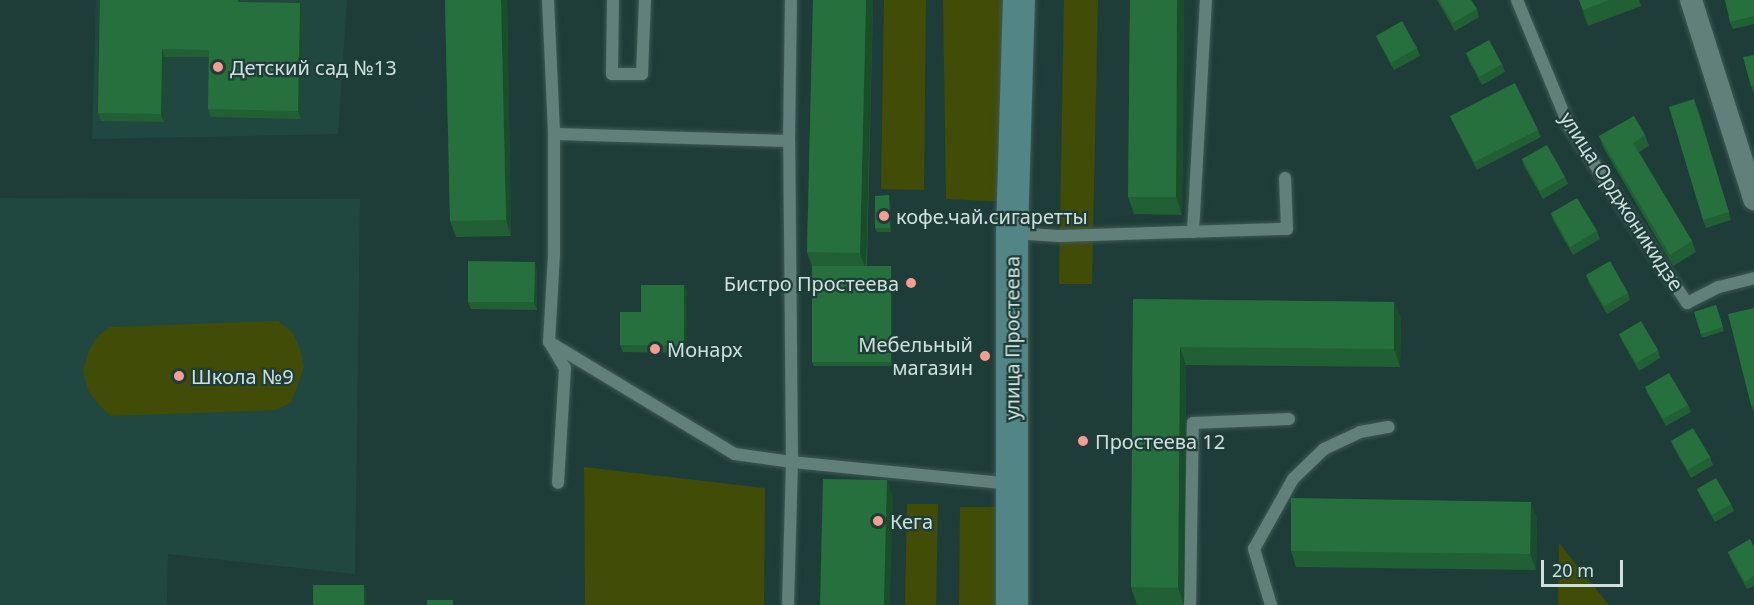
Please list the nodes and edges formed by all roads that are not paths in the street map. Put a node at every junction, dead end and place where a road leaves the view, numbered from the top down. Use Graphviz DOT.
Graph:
graph roads {
  1 [pos="548,0"];
  2 [pos="613,0"];
  3 [pos="645,0"];
  4 [pos="791,0"];
  5 [pos="1019,0"];
  6 [pos="1206,0"];
  7 [pos="1517,0"];
  8 [pos="1691,0"];
  9 [pos="554,134"];
  10 [pos="789,141"];
  11 [pos="1285,178"];
  12 [pos="1754,199"];
  13 [pos="1193,232"];
  14 [pos="1012,233"];
  15 [pos="1754,278"];
  16 [pos="549,342"];
  17 [pos="1289,419"];
  18 [pos="1389,427"];
  19 [pos="792,462"];
  20 [pos="558,483"];
  21 [pos="1012,484"];
  22 [pos="788,605"];
  23 [pos="1012,605"];
  24 [pos="1190,605"];
  25 [pos="1271,605"];
  1 -- 9 [label="lane"];
  2 -- 3 [label="lane"];
  4 -- 10 [label="lane"];
  5 -- 14 [label="street, улица Простеева"];
  6 -- 13 [label="lane"];
  7 -- 15 [label="lane, улица Орджоникидзе"];
  8 -- 12 [label="street"];
  9 -- 10 [label="lane"];
  9 -- 16 [label="lane"];
  10 -- 19 [label="lane"];
  11 -- 13 [label="lane"];
  13 -- 14 [label="lane"];
  14 -- 21 [label="street, улица Простеева"];
  16 -- 19 [label="lane"];
  16 -- 20 [label="lane"];
  17 -- 24 [label="lane"];
  18 -- 25 [label="lane"];
  19 -- 21 [label="lane"];
  19 -- 22 [label="lane"];
  21 -- 23 [label="street, улица Простеева"];
}
